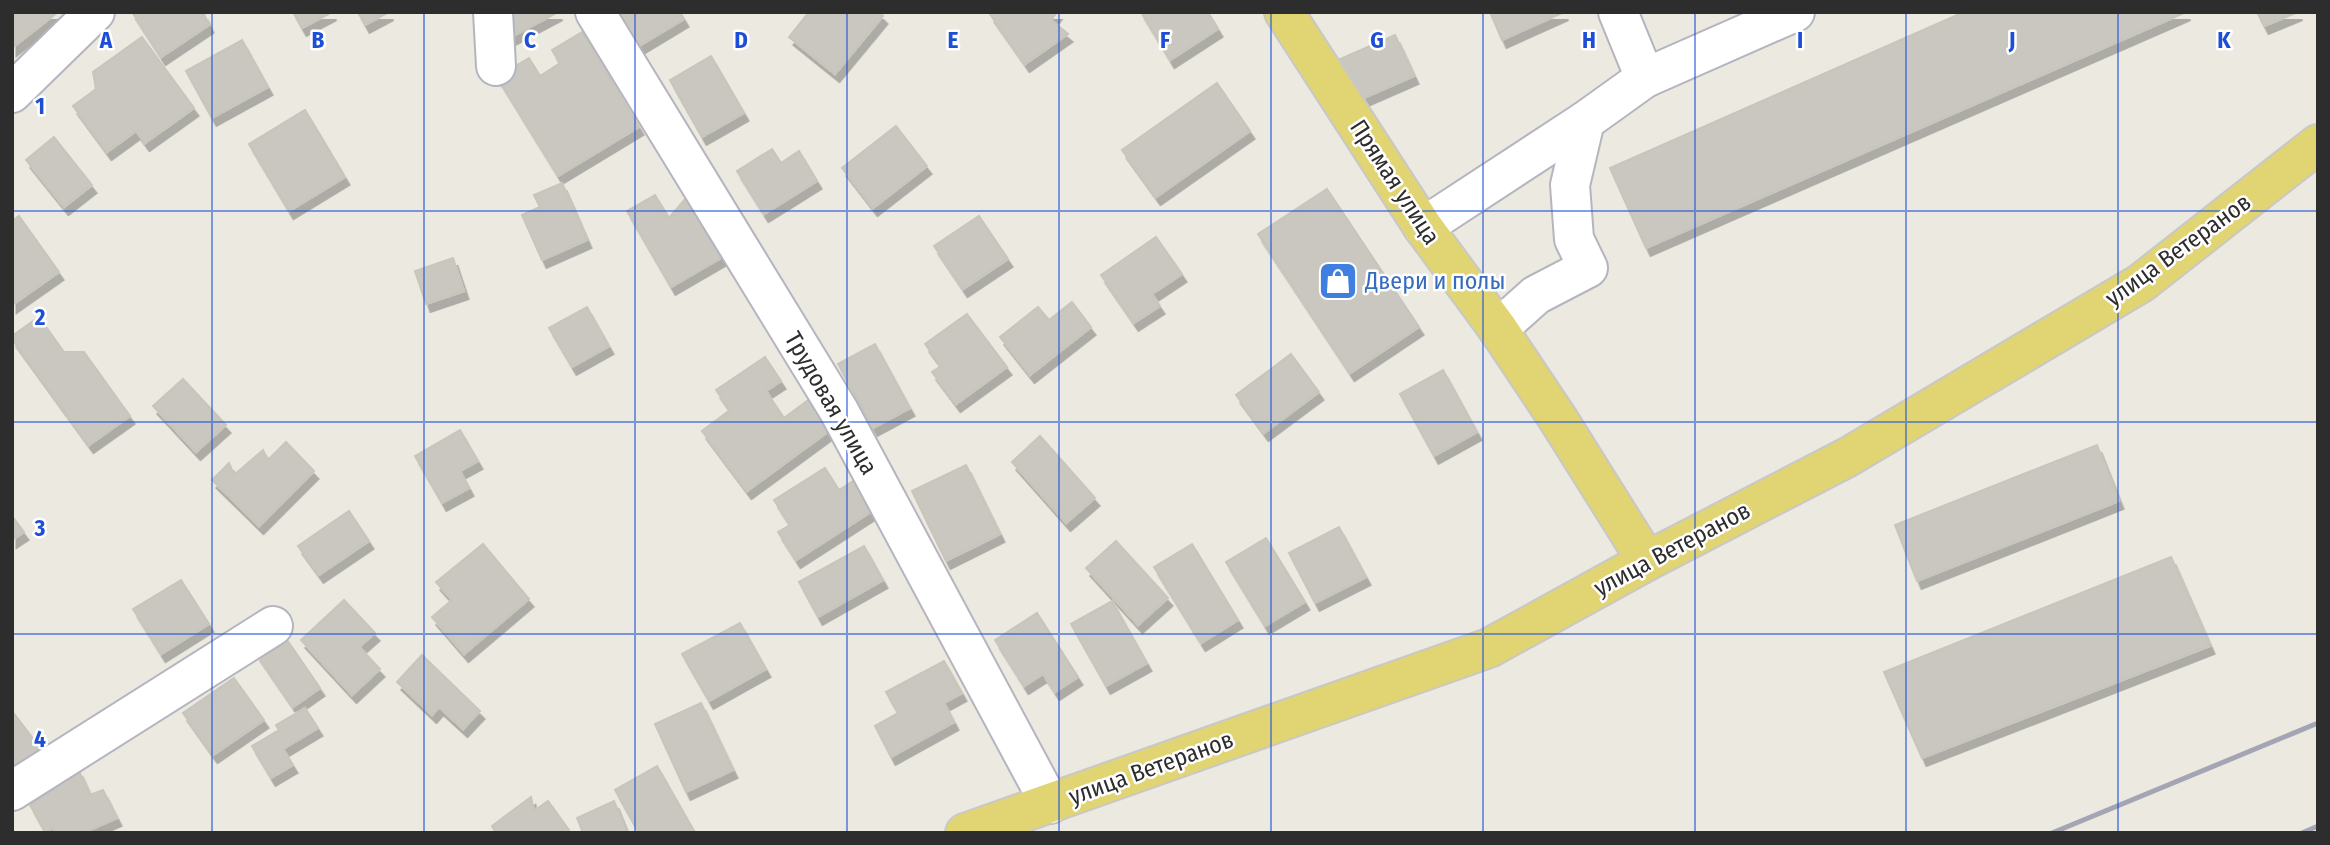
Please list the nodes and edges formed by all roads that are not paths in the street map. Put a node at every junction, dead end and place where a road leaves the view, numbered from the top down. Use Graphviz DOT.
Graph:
graph roads {
  1 [pos="95,12"];
  2 [pos="494,12"];
  3 [pos="595,12"];
  4 [pos="1284,12"];
  5 [pos="1618,12"];
  6 [pos="1795,12"];
  7 [pos="496,66"];
  8 [pos="1645,78"];
  9 [pos="12,93"];
  10 [pos="1585,121"];
  11 [pos="2318,144"];
  12 [pos="1423,228"];
  13 [pos="1498,329"];
  14 [pos="1647,561"];
  15 [pos="273,626"];
  16 [pos="12,791"];
  17 [pos="1050,804"];
  18 [pos="965,833"];
  1 -- 9 [label="street"];
  2 -- 7 [label="street"];
  3 -- 17 [label="street, Трудовая улица"];
  4 -- 12 [label="main road, Прямая улица"];
  5 -- 8 [label="street"];
  6 -- 8 [label="street"];
  8 -- 10 [label="street"];
  10 -- 12 [label="street"];
  10 -- 13 [label="street"];
  11 -- 14 [label="main road, улица Ветеранов"];
  12 -- 13 [label="main road, Прямая улица"];
  13 -- 14 [label="main road, Прямая улица"];
  14 -- 17 [label="main road, улица Ветеранов"];
  15 -- 16 [label="street"];
  17 -- 18 [label="main road, улица Ветеранов"];
}
